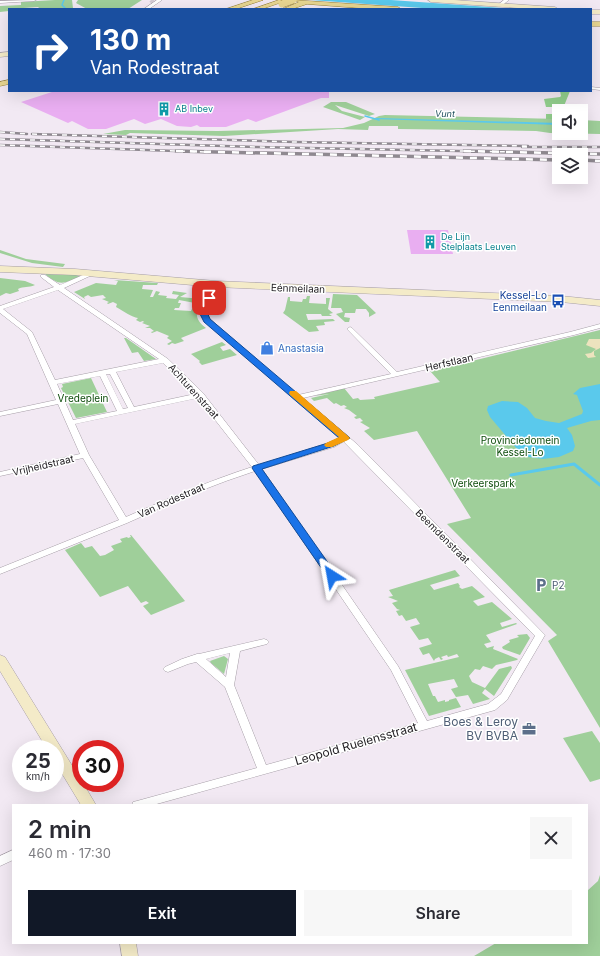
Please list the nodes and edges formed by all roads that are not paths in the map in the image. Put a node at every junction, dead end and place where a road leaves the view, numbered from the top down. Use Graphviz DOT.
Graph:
graph roads {
  1 [pos="34,0"];
  2 [pos="160,0"];
  3 [pos="260,0"];
  4 [pos="294,0"];
  5 [pos="431,0"];
  6 [pos="506,0"];
  7 [pos="0,2"];
  8 [pos="308,2"];
  9 [pos="284,3"];
  10 [pos="500,5"];
  11 [pos="147,8"];
  12 [pos="232,8"];
  13 [pos="261,8"];
  14 [pos="269,8"];
  15 [pos="366,8"];
  16 [pos="385,8"];
  17 [pos="541,8"];
  18 [pos="0,268"];
  19 [pos="90,274"];
  20 [pos="43,276"];
  21 [pos="216,284"];
  22 [pos="59,286"];
  23 [pos="599,303"];
  24 [pos="0,309"];
  25 [pos="600,326"];
  26 [pos="350,329"];
  27 [pos="166,360"];
  28 [pos="112,371"];
  29 [pos="102,373"];
  30 [pos="395,374"];
  31 [pos="53,383"];
  32 [pos="200,395"];
  33 [pos="298,397"];
  34 [pos="61,401"];
  35 [pos="132,410"];
  36 [pos="121,412"];
  37 [pos="0,414"];
  38 [pos="72,425"];
  39 [pos="345,438"];
  40 [pos="85,455"];
  41 [pos="256,468"];
  42 [pos="0,474"];
  43 [pos="124,521"];
  44 [pos="0,571"];
  45 [pos="540,635"];
  46 [pos="264,642"];
  47 [pos="236,648"];
  48 [pos="197,657"];
  49 [pos="0,660"];
  50 [pos="168,669"];
  51 [pos="229,685"];
  52 [pos="424,725"];
  53 [pos="49,740"];
  54 [pos="64,764"];
  55 [pos="263,771"];
  56 [pos="88,804"];
  57 [pos="140,804"];
  58 [pos="12,855"];
  59 [pos="0,861"];
  60 [pos="128,944"];
  61 [pos="130,956"];
  1 -- 7 [label="street"];
  2 -- 11 [label="street"];
  3 -- 12 [label="main road"];
  4 -- 8 [label="main road"];
  4 -- 9 [label="main road, bridge"];
  5 -- 10 [label="street"];
  6 -- 10 [label="street"];
  8 -- 9 [label="main road"];
  8 -- 15 [label="main road"];
  8 -- 16 [label="main road"];
  9 -- 13 [label="main road"];
  9 -- 14 [label="main road"];
  10 -- 17 [label="street"];
  18 -- 19 [label="street, Eénmeilaan"];
  19 -- 21 [label="street, Eénmeilaan"];
  19 -- 22 [label="street"];
  20 -- 22 [label="street, Achturenstraat"];
  21 -- 23 [label="street, Eénmeilaan"];
  21 -- 33 [label="street, Beemdenstraat"];
  22 -- 24 [label="street"];
  22 -- 27 [label="street, Achturenstraat"];
  24 -- 31 [label="street"];
  25 -- 30 [label="street, Herfstlaan"];
  26 -- 30 [label="street"];
  27 -- 28 [label="street"];
  27 -- 32 [label="street, Achturenstraat"];
  28 -- 29 [label="street"];
  28 -- 35 [label="street"];
  29 -- 31 [label="street"];
  29 -- 36 [label="street"];
  30 -- 33 [label="street, Herfstlaan"];
  31 -- 34 [label="street"];
  32 -- 35 [label="street"];
  32 -- 41 [label="street, Achturenstraat"];
  33 -- 39 [label="street, Beemdenstraat"];
  34 -- 37 [label="street"];
  34 -- 38 [label="street"];
  35 -- 36 [label="street"];
  36 -- 38 [label="street"];
  38 -- 40 [label="street"];
  39 -- 41 [label="street, Van Rodestraat"];
  39 -- 45 [label="street, Beemdenstraat"];
  40 -- 42 [label="street, Vrijheidstraat"];
  40 -- 43 [label="street"];
  41 -- 43 [label="street, Van Rodestraat"];
  41 -- 52 [label="street, Achturenstraat"];
  43 -- 44 [label="street, Van Rodestraat"];
  45 -- 52 [label="street, Leopold Ruelensstraat"];
  46 -- 47 [label="street"];
  47 -- 48 [label="street"];
  47 -- 51 [label="street"];
  48 -- 50 [label="street"];
  48 -- 51 [label="street"];
  49 -- 53 [label="street"];
  51 -- 55 [label="street"];
  52 -- 55 [label="street, Leopold Ruelensstraat"];
  54 -- 56 [label="street"];
  55 -- 57 [label="street, Leopold Ruelensstraat"];
  58 -- 59 [label="street"];
  60 -- 61 [label="street"];
}
